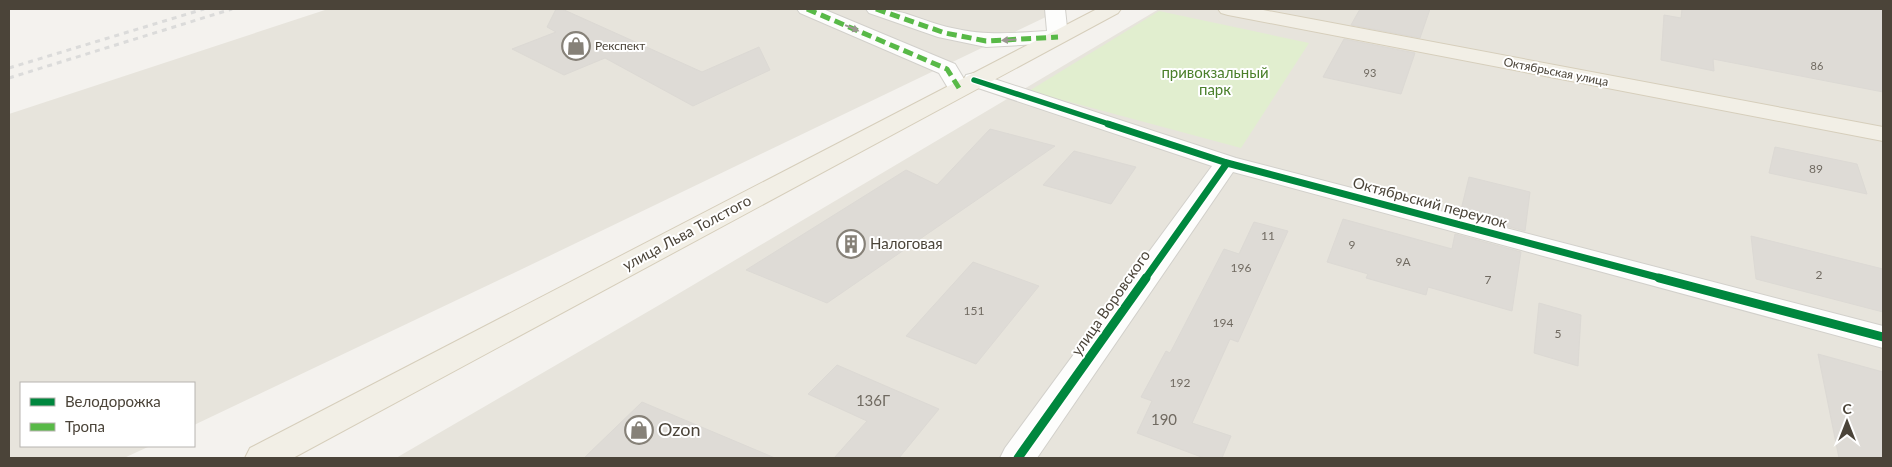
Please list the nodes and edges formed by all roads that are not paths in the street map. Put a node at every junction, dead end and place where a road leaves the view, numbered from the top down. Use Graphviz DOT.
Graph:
graph roads {
  1 [pos="807,9"];
  2 [pos="876,9"];
  3 [pos="1055,9"];
  4 [pos="1111,9"];
  5 [pos="1228,9"];
  6 [pos="1058,36"];
  7 [pos="967,84"];
  8 [pos="1883,134"];
  9 [pos="1227,163"];
  10 [pos="1883,336"];
  11 [pos="263,458"];
  12 [pos="1018,458"];
  1 -- 7 [label="street, one-way"];
  6 -- 2 [label="street, one-way"];
  3 -- 6 [label="street"];
  4 -- 6 [label="main road, улица Льва Толстого"];
  5 -- 8 [label="main road, Октябрьская улица"];
  6 -- 7 [label="main road, улица Льва Толстого"];
  7 -- 9 [label="street, Октябрьский переулок"];
  7 -- 11 [label="main road, улица Льва Толстого"];
  9 -- 10 [label="street, Октябрьский переулок"];
  9 -- 12 [label="street, улица Воровского"];
}
